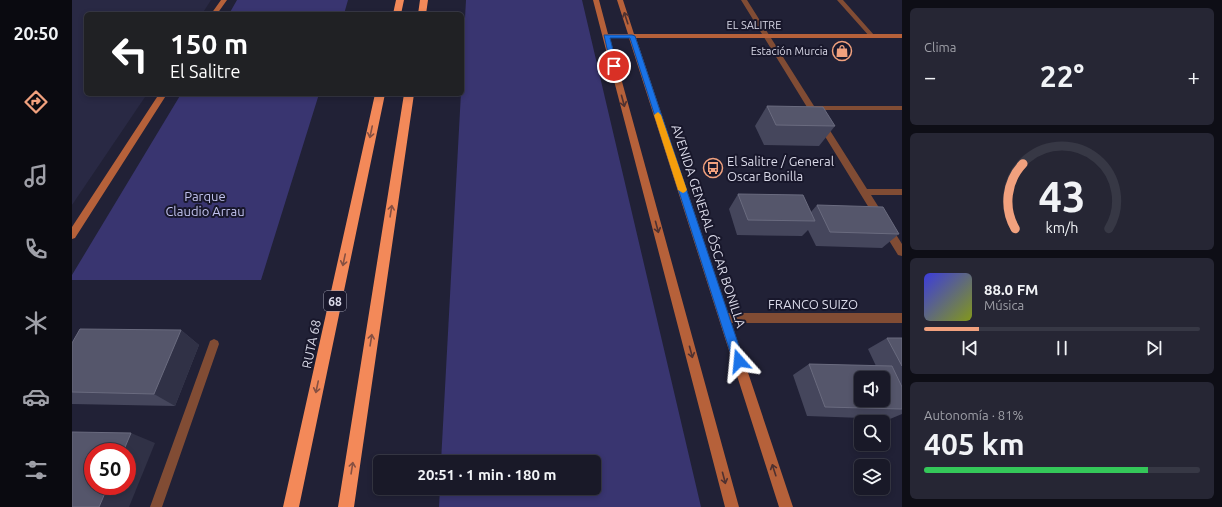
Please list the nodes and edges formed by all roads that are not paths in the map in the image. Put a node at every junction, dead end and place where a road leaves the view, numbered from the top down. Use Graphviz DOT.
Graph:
graph roads {
  1 [pos="224,0"];
  2 [pos="400,0"];
  3 [pos="424,0"];
  4 [pos="596,0"];
  5 [pos="620,0"];
  6 [pos="744,0"];
  7 [pos="840,0"];
  8 [pos="215,12"];
  9 [pos="397,12"];
  10 [pos="422,12"];
  11 [pos="606,36"];
  12 [pos="632,36"];
  13 [pos="767,36"];
  14 [pos="872,36"];
  15 [pos="902,36"];
  16 [pos="162,96"];
  17 [pos="380,96"];
  18 [pos="409,96"];
  19 [pos="812,108"];
  20 [pos="902,108"];
  21 [pos="864,192"];
  22 [pos="902,192"];
  23 [pos="72,234"];
  24 [pos="902,252"];
  25 [pos="724,318"];
  26 [pos="902,318"];
  27 [pos="214,344"];
  28 [pos="156,507"];
  29 [pos="291,507"];
  30 [pos="346,507"];
  31 [pos="732,507"];
  32 [pos="786,507"];
  1 -- 8 [label="main road"];
  2 -- 9 [label="highway"];
  3 -- 10 [label="highway"];
  4 -- 11 [label="main road"];
  12 -- 5 [label="main road, AVENIDA GENERAL ÓSCAR BONILLA, one-way"];
  6 -- 13 [label="street"];
  7 -- 14 [label="street"];
  11 -- 12 [label="main road, EL SALITRE"];
  11 -- 31 [label="main road, one-way"];
  12 -- 13 [label="main road, EL SALITRE"];
  12 -- 25 [label="main road, AVENIDA GENERAL ÓSCAR BONILLA"];
  13 -- 14 [label="main road, EL SALITRE"];
  13 -- 19 [label="street"];
  14 -- 15 [label="main road, EL SALITRE"];
  16 -- 23 [label="main road"];
  17 -- 29 [label="highway, RUTA 68 / 68, one-way"];
  30 -- 18 [label="highway, one-way"];
  19 -- 20 [label="street"];
  19 -- 21 [label="street"];
  21 -- 22 [label="street"];
  21 -- 24 [label="street"];
  25 -- 26 [label="street, FRANCO SUIZO"];
  32 -- 25 [label="main road, AVENIDA GENERAL ÓSCAR BONILLA, one-way"];
  27 -- 28 [label="lane"];
}
